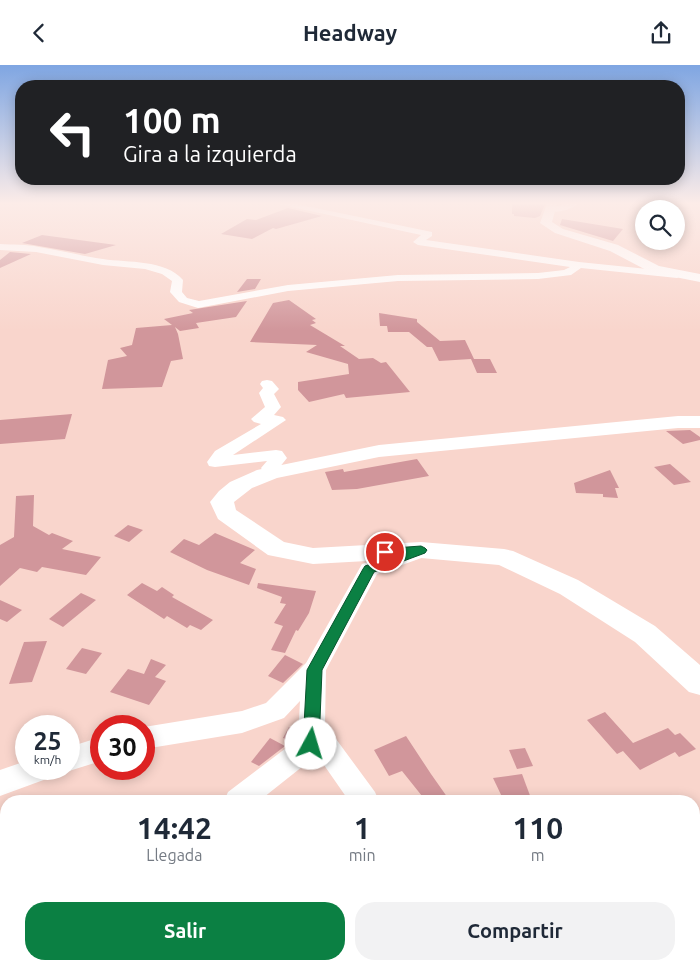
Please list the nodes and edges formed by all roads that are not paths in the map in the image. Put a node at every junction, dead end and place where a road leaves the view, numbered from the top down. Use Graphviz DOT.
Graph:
graph roads {
  1 [pos="448,246"];
  2 [pos="608,246"];
  3 [pos="0,247"];
  4 [pos="579,265"];
  5 [pos="680,275"];
  6 [pos="700,278"];
  7 [pos="267,384"];
  8 [pos="700,422"];
  9 [pos="272,472"];
  10 [pos="421,550"];
  11 [pos="314,670"];
  12 [pos="700,683"];
  13 [pos="313,728"];
  14 [pos="155,736"];
  15 [pos="15,778"];
  16 [pos="0,783"];
  17 [pos="246,795"];
  18 [pos="361,795"];
  1 -- 4 [label="street"];
  2 -- 5 [label="street"];
  3 -- 4 [label="street"];
  4 -- 5 [label="street"];
  5 -- 6 [label="street"];
  7 -- 9 [label="street"];
  8 -- 9 [label="street"];
  9 -- 10 [label="street"];
  10 -- 11 [label="street"];
  10 -- 12 [label="street"];
  11 -- 13 [label="street"];
  11 -- 14 [label="street"];
  13 -- 17 [label="street"];
  13 -- 18 [label="street"];
  15 -- 16 [label="street"];
}
